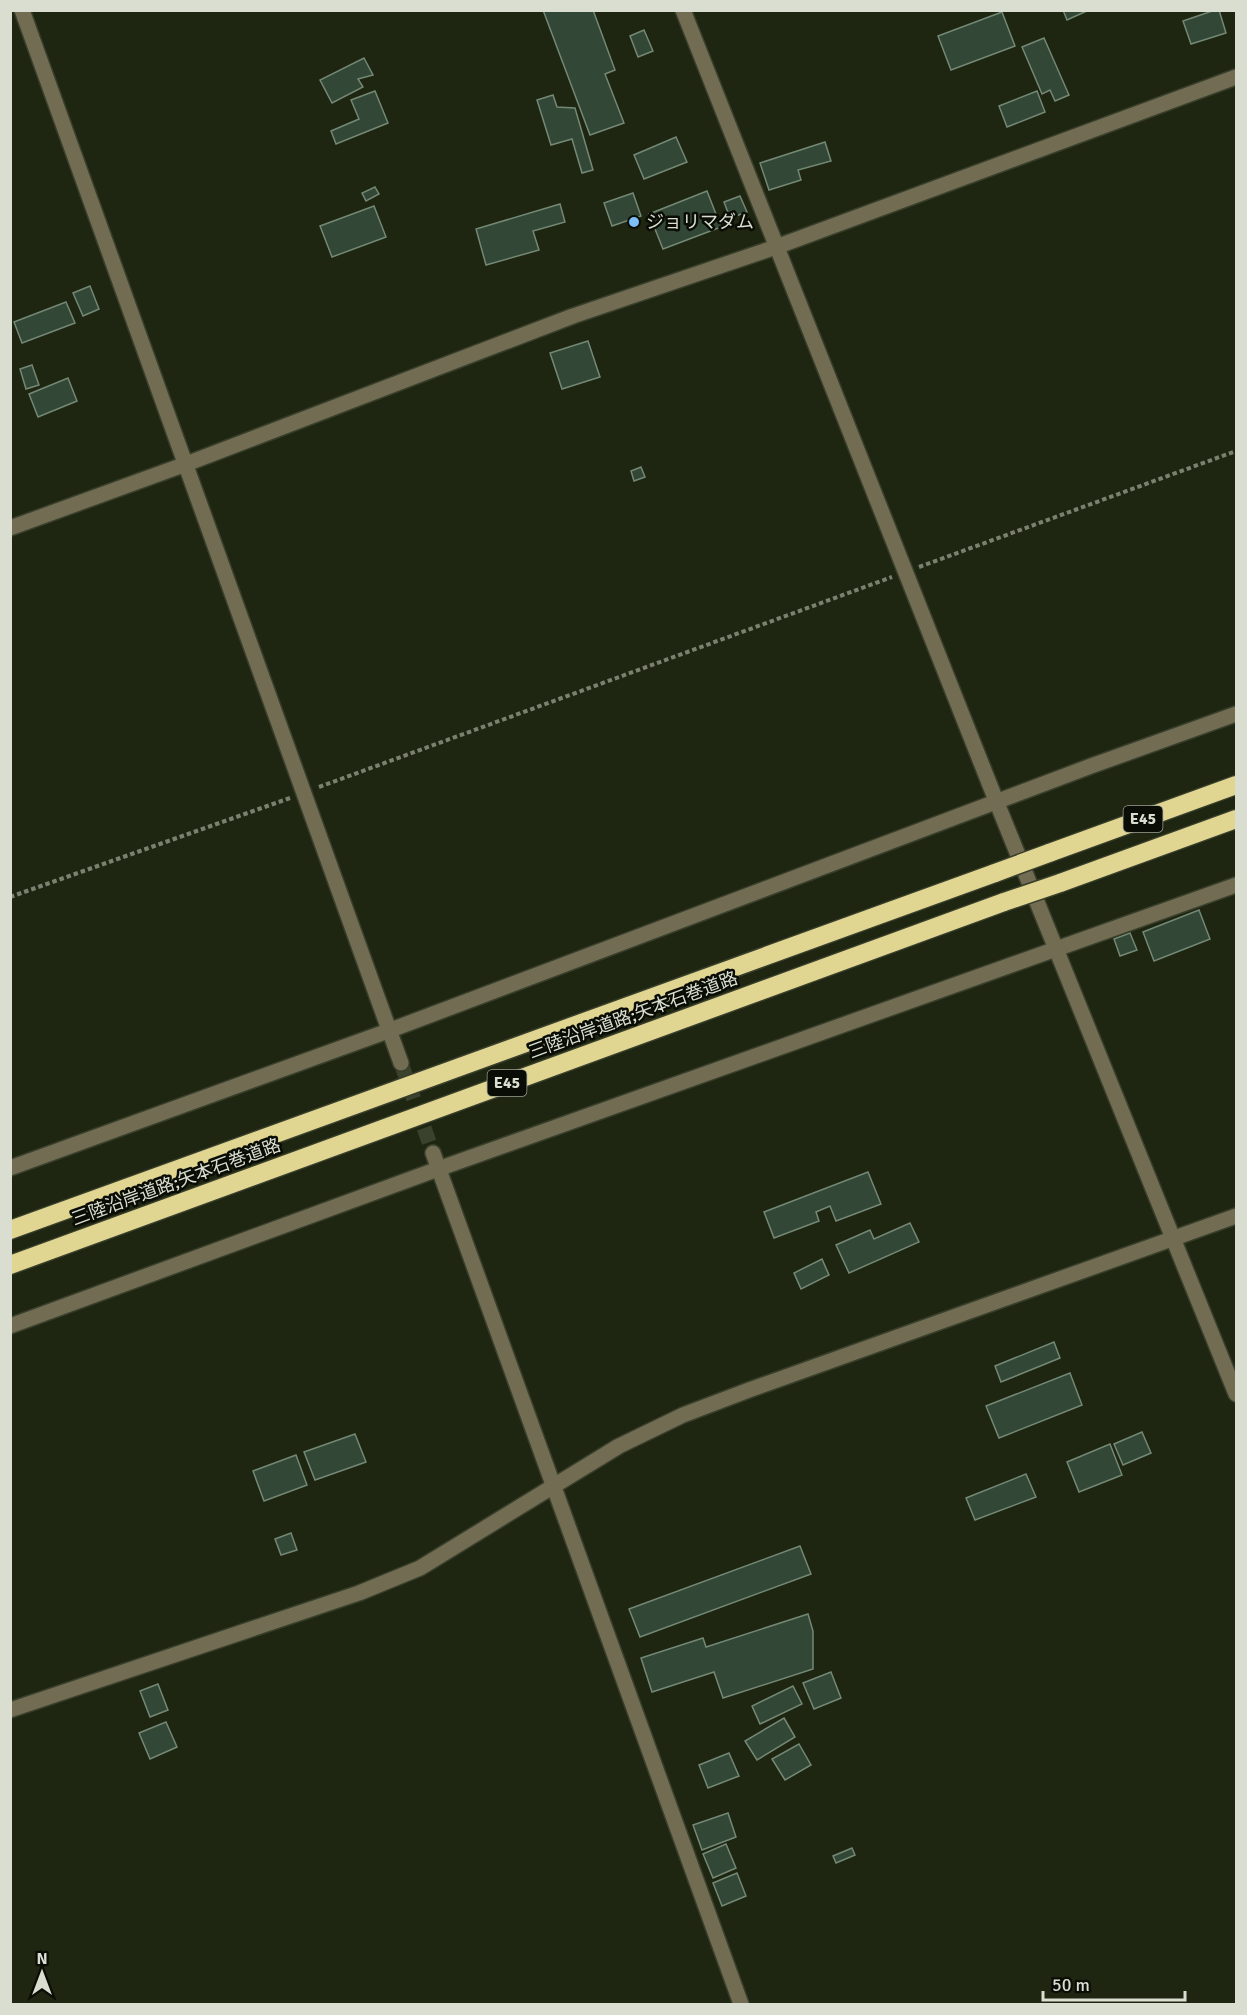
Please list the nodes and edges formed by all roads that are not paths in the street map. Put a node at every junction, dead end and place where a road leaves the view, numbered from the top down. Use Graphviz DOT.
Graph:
graph roads {
  1 [pos="22,10"];
  2 [pos="683,10"];
  3 [pos="1236,77"];
  4 [pos="776,247"];
  5 [pos="186,464"];
  6 [pos="10,528"];
  7 [pos="1236,714"];
  8 [pos="1236,785"];
  9 [pos="997,802"];
  10 [pos="1236,819"];
  11 [pos="1236,885"];
  12 [pos="1056,949"];
  13 [pos="388,1031"];
  14 [pos="401,1063"];
  15 [pos="433,1153"];
  16 [pos="10,1168"];
  17 [pos="438,1169"];
  18 [pos="1236,1216"];
  19 [pos="10,1230"];
  20 [pos="1174,1239"];
  21 [pos="10,1264"];
  22 [pos="10,1326"];
  23 [pos="1236,1394"];
  24 [pos="554,1488"];
  25 [pos="10,1710"];
  26 [pos="741,2004"];
  1 -- 5 [label="street"];
  2 -- 4 [label="street"];
  3 -- 4 [label="street"];
  4 -- 5 [label="street"];
  4 -- 9 [label="street"];
  5 -- 6 [label="street"];
  5 -- 13 [label="street"];
  7 -- 9 [label="street"];
  8 -- 19 [label="highway, 三陸沿岸道路;矢本石巻道路 / E45, bridge"];
  9 -- 12 [label="street"];
  9 -- 13 [label="street"];
  10 -- 21 [label="highway, 三陸沿岸道路;矢本石巻道路 / E45, bridge"];
  11 -- 12 [label="street"];
  12 -- 17 [label="street"];
  12 -- 20 [label="street"];
  13 -- 14 [label="street"];
  13 -- 16 [label="street"];
  15 -- 17 [label="street"];
  17 -- 22 [label="street"];
  17 -- 24 [label="street"];
  18 -- 20 [label="street"];
  20 -- 23 [label="street"];
  20 -- 24 [label="street"];
  24 -- 25 [label="street"];
  24 -- 26 [label="street"];
}
